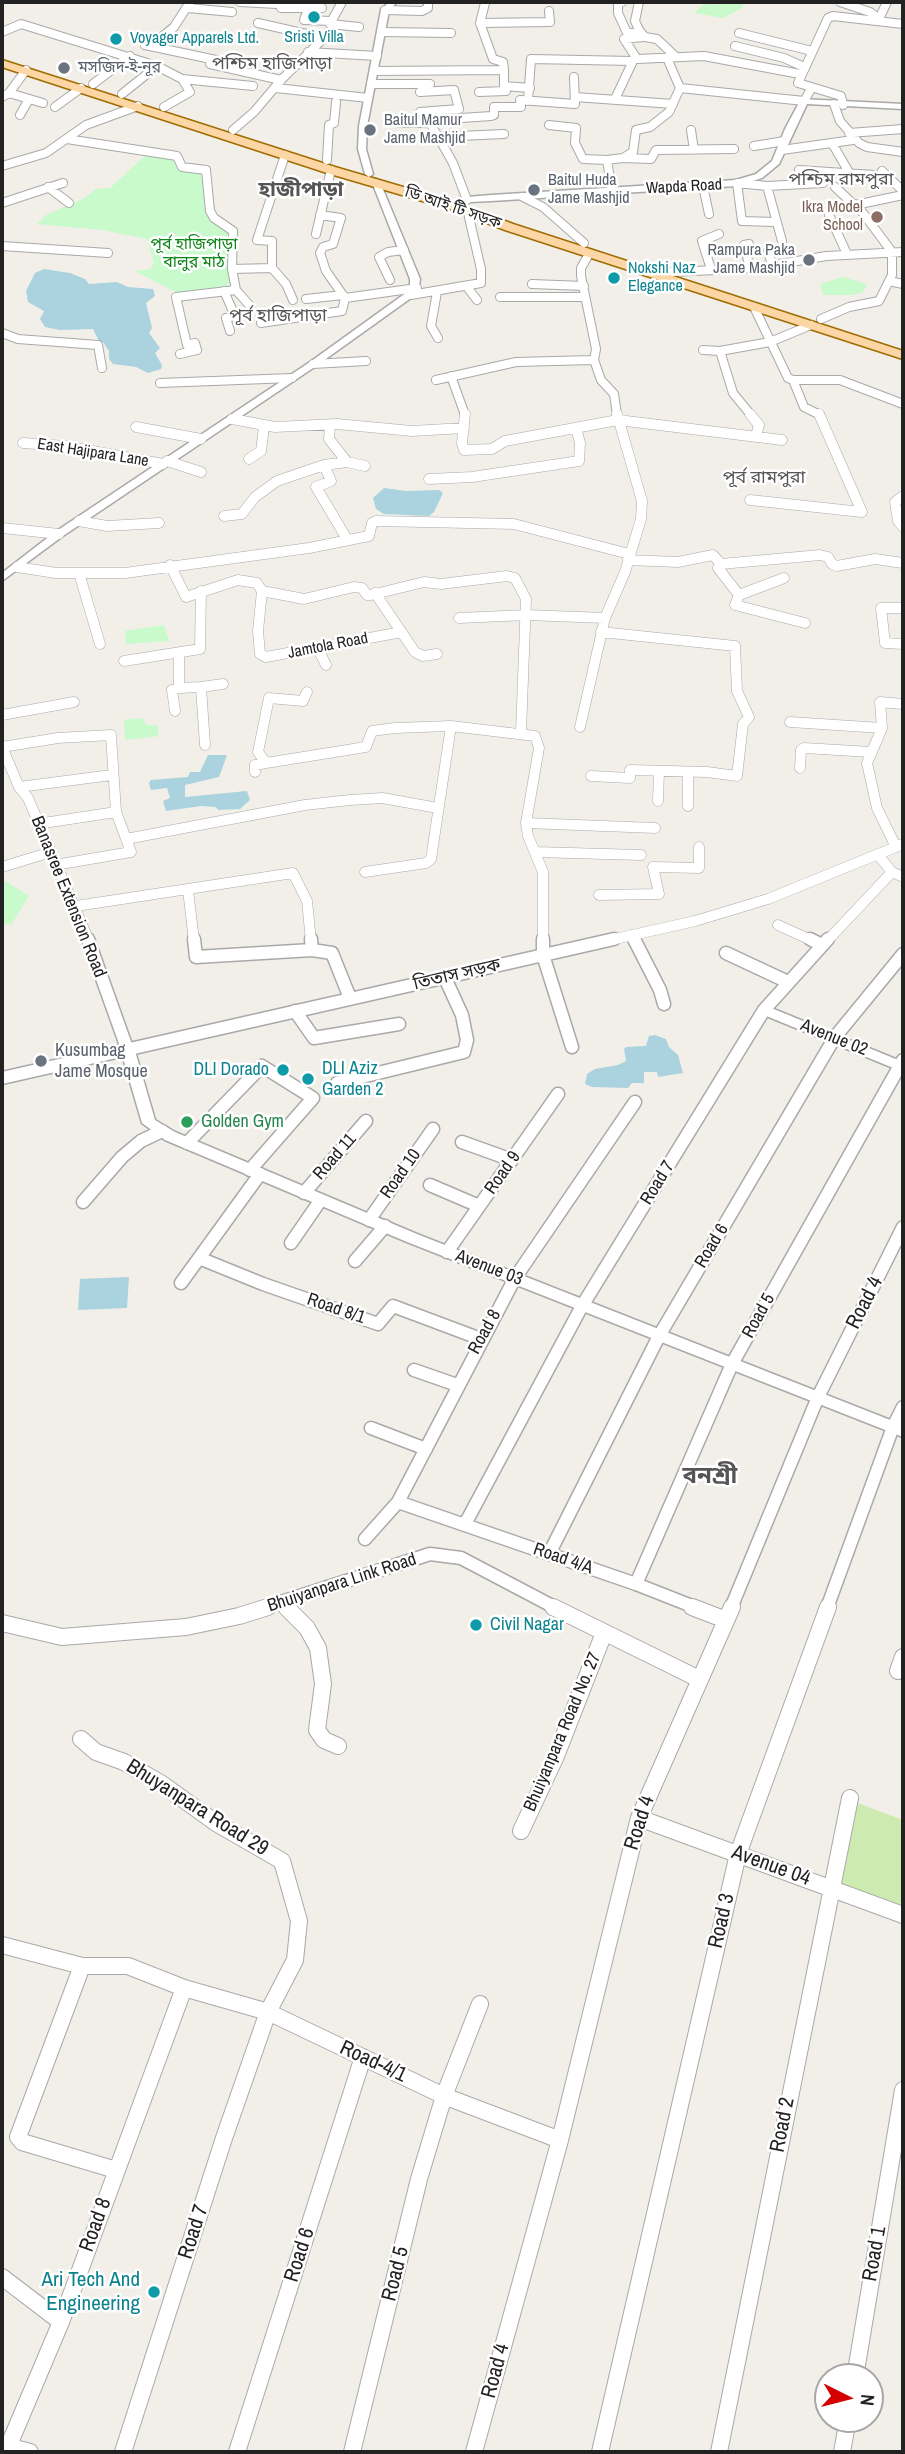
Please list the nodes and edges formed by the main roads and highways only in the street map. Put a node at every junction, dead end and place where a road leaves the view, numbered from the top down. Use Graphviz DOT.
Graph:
graph roads {
  1 [pos="2,56"];
  2 [pos="2,63"];
  3 [pos="87,86"];
  4 [pos="329,165"];
  5 [pos="587,248"];
  6 [pos="824,324"];
  7 [pos="903,346"];
  8 [pos="903,355"];
  1 -- 3 [label="main road, ডি আই টি সড়ক"];
  2 -- 3 [label="main road, ডি আই টি সড়ক"];
  3 -- 4 [label="main road, ডি আই টি সড়ক"];
  3 -- 4 [label="main road, ডি আই টি সড়ক"];
  4 -- 5 [label="main road, ডি আই টি সড়ক"];
  5 -- 6 [label="main road, ডি আই টি সড়ক"];
  5 -- 6 [label="main road, ডি আই টি সড়ক"];
  6 -- 7 [label="main road, ডি আই টি সড়ক"];
  6 -- 8 [label="main road, ডি আই টি সড়ক"];
}
